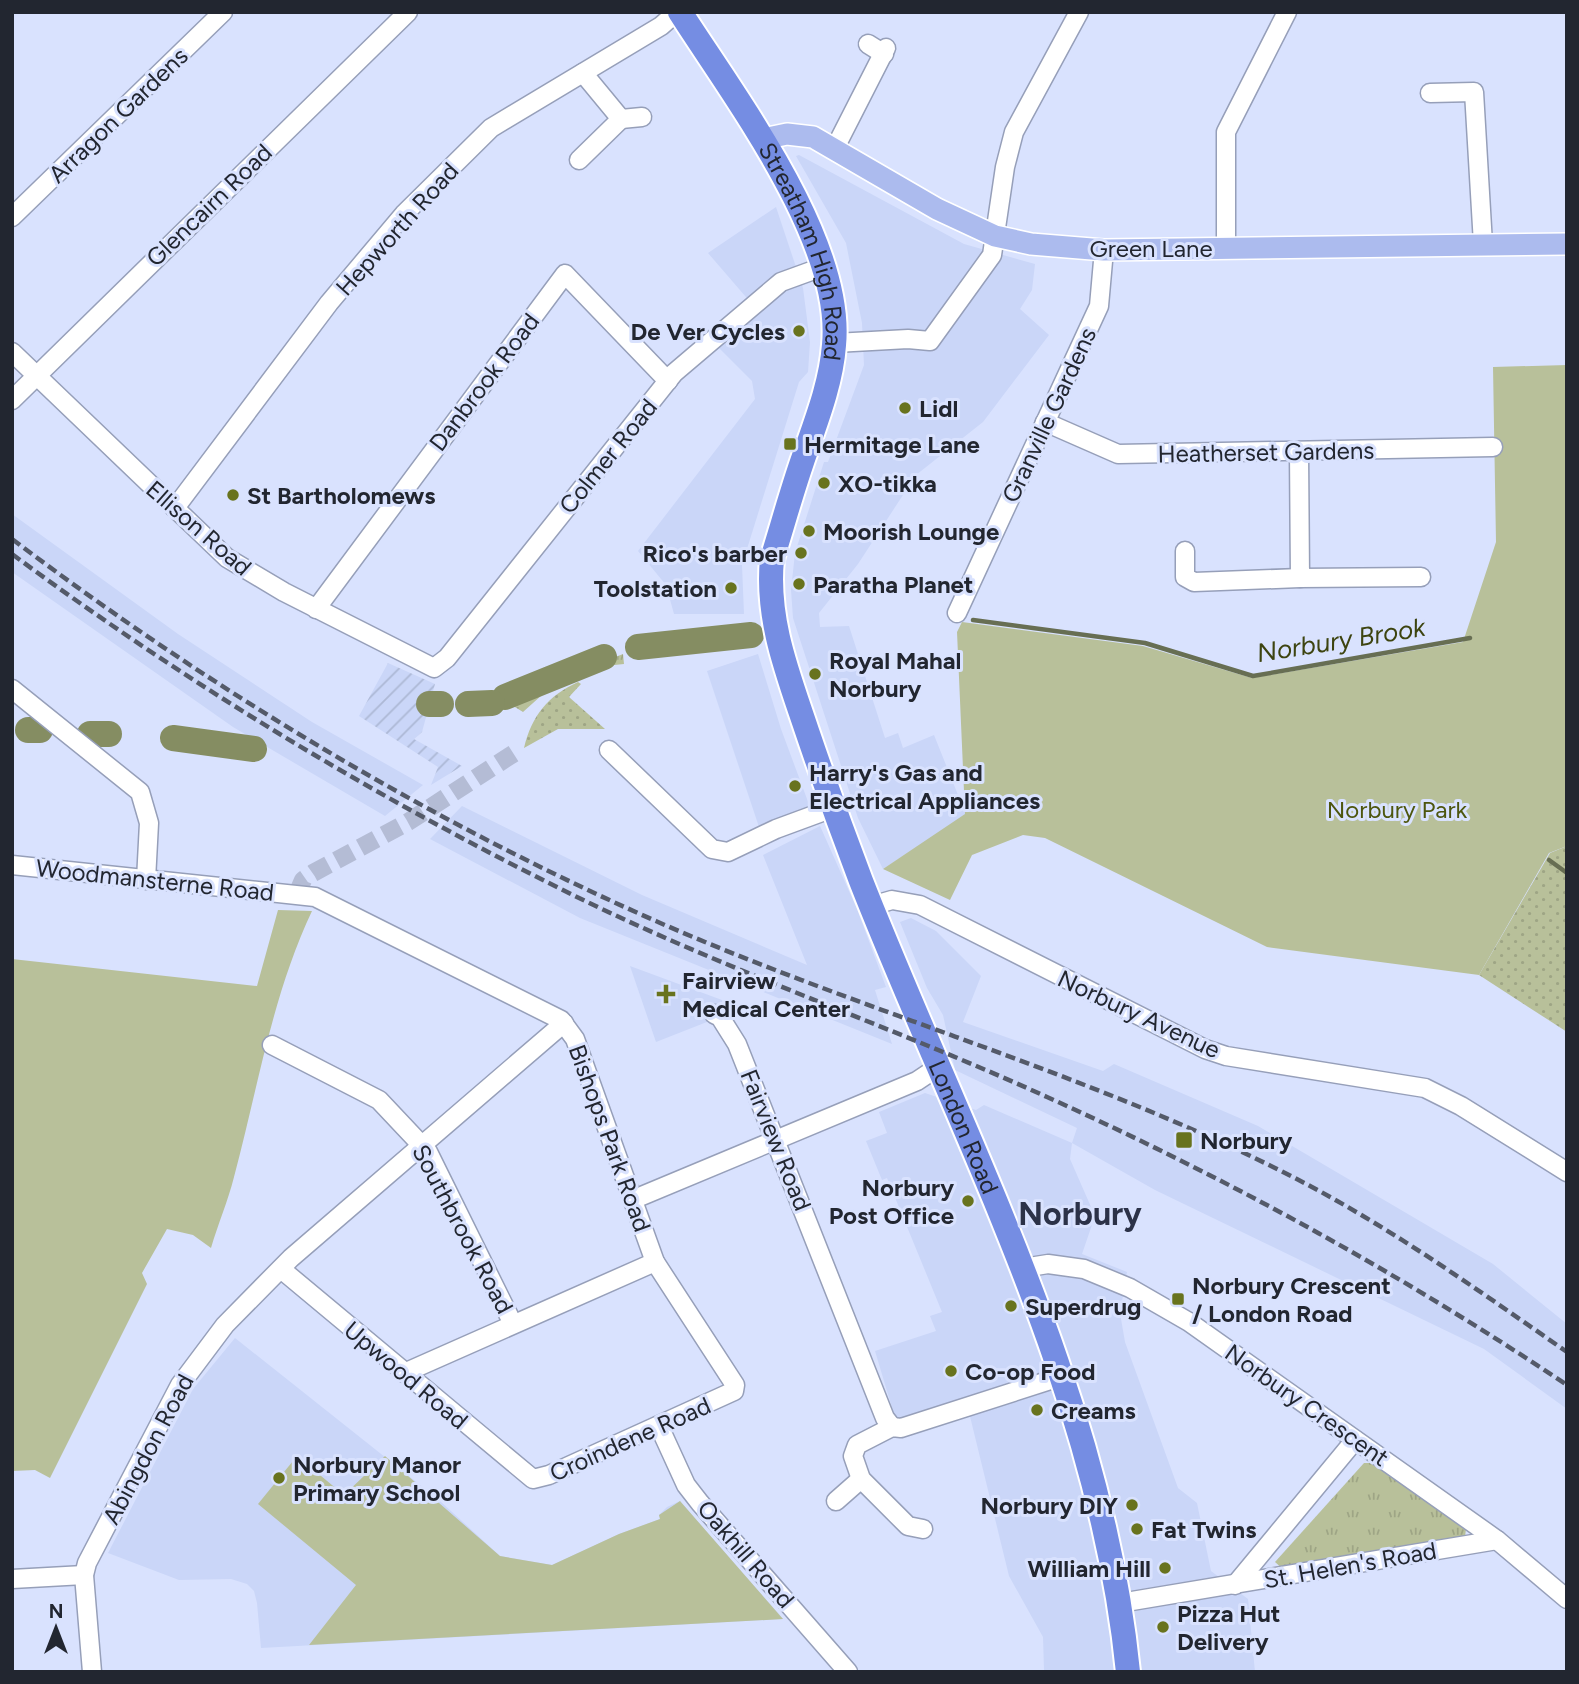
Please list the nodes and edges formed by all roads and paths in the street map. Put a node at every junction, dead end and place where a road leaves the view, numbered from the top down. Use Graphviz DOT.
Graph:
graph roads {
  1 [pos="223,12"];
  2 [pos="408,12"];
  3 [pos="678,12"];
  4 [pos="1079,12"];
  5 [pos="1287,12"];
  6 [pos="879,49"];
  7 [pos="583,73"];
  8 [pos="1430,93"];
  9 [pos="642,117"];
  10 [pos="621,118"];
  11 [pos="763,139"];
  12 [pos="835,148"];
  13 [pos="579,160"];
  14 [pos="12,217"];
  15 [pos="995,236"];
  16 [pos="1483,244"];
  17 [pos="1567,244"];
  18 [pos="1226,248"];
  19 [pos="1104,250"];
  20 [pos="825,266"];
  21 [pos="835,343"];
  22 [pos="12,352"];
  23 [pos="37,376"];
  24 [pos="668,381"];
  25 [pos="12,400"];
  26 [pos="1045,422"];
  27 [pos="1493,447"];
  28 [pos="1299,452"];
  29 [pos="174,508"];
  30 [pos="1185,551"];
  31 [pos="1421,577"];
  32 [pos="1300,578"];
  33 [pos="316,609"];
  34 [pos="957,613"];
  35 [pos="776,634"];
  36 [pos="417,661"];
  37 [pos="12,689"];
  38 [pos="609,750"];
  39 [pos="833,808"];
  40 [pos="12,865"];
  41 [pos="146,880"];
  42 [pos="298,894"];
  43 [pos="871,906"];
  44 [pos="714,1014"];
  45 [pos="564,1023"];
  46 [pos="272,1045"];
  47 [pos="938,1067"];
  48 [pos="775,1141"];
  49 [pos="422,1145"];
  50 [pos="1567,1172"];
  51 [pos="632,1199"];
  52 [pos="655,1262"];
  53 [pos="1023,1268"];
  54 [pos="281,1269"];
  55 [pos="513,1324"];
  56 [pos="404,1373"];
  57 [pos="1063,1376"];
  58 [pos="726,1397"];
  59 [pos="659,1426"];
  60 [pos="892,1427"];
  61 [pos="1354,1440"];
  62 [pos="533,1479"];
  63 [pos="861,1479"];
  64 [pos="836,1502"];
  65 [pos="923,1529"];
  66 [pos="1497,1540"];
  67 [pos="84,1575"];
  68 [pos="12,1579"];
  69 [pos="1235,1585"];
  70 [pos="1567,1599"];
  71 [pos="1120,1603"];
  72 [pos="92,1672"];
  73 [pos="848,1672"];
  74 [pos="1128,1672"];
  1 -- 14 [label="street, Arragon Gardens"];
  2 -- 23 [label="street, Glencairn Road"];
  3 -- 7 [label="street, Hepworth Road"];
  3 -- 11 [label="highway, Streatham High Road"];
  4 -- 15 [label="street"];
  5 -- 18 [label="street"];
  6 -- 12 [label="street"];
  7 -- 10 [label="street"];
  7 -- 29 [label="street, Hepworth Road"];
  8 -- 16 [label="street"];
  9 -- 10 [label="street"];
  10 -- 13 [label="street"];
  11 -- 12 [label="main road, Green Lane"];
  11 -- 20 [label="highway, Streatham High Road"];
  12 -- 15 [label="main road, Green Lane"];
  15 -- 19 [label="main road, Green Lane"];
  15 -- 21 [label="street"];
  16 -- 17 [label="main road, Green Lane"];
  16 -- 18 [label="main road, Green Lane"];
  18 -- 19 [label="main road, Green Lane"];
  19 -- 26 [label="street, Granville Gardens"];
  20 -- 21 [label="highway, Streatham High Road"];
  20 -- 24 [label="street, Colmer Road"];
  21 -- 35 [label="highway, Streatham High Road"];
  22 -- 23 [label="street, Ellison Road"];
  23 -- 25 [label="street, Glencairn Road"];
  23 -- 29 [label="street, Ellison Road"];
  24 -- 33 [label="street, Danbrook Road"];
  24 -- 36 [label="street, Colmer Road"];
  26 -- 28 [label="street, Heatherset Gardens"];
  26 -- 34 [label="street, Granville Gardens"];
  27 -- 28 [label="street, Heatherset Gardens"];
  28 -- 32 [label="street"];
  29 -- 33 [label="street, Ellison Road"];
  30 -- 32 [label="street"];
  31 -- 32 [label="street"];
  33 -- 36 [label="street, Ellison Road"];
  35 -- 39 [label="highway, London Road"];
  37 -- 41 [label="street"];
  38 -- 39 [label="street"];
  39 -- 43 [label="highway, London Road"];
  40 -- 41 [label="street, Woodmansterne Road"];
  41 -- 42 [label="street, Woodmansterne Road"];
  42 -- 45 [label="street, Bishops Park Road"];
  43 -- 47 [label="highway, London Road"];
  43 -- 50 [label="street, Norbury Avenue"];
  44 -- 48 [label="street, Fairview Road"];
  45 -- 49 [label="street, Abingdon Road"];
  45 -- 51 [label="street, Bishops Park Road"];
  46 -- 49 [label="street, Southbrook Road"];
  47 -- 48 [label="street"];
  47 -- 53 [label="highway, London Road"];
  48 -- 51 [label="street"];
  48 -- 60 [label="street, Fairview Road"];
  49 -- 54 [label="street, Abingdon Road"];
  49 -- 55 [label="street, Southbrook Road"];
  51 -- 52 [label="street, Bishops Park Road"];
  52 -- 55 [label="street"];
  52 -- 58 [label="street, Bishops Park Road"];
  53 -- 57 [label="highway, London Road"];
  53 -- 61 [label="street, Norbury Crescent"];
  54 -- 56 [label="street, Upwood Road"];
  54 -- 67 [label="street, Abingdon Road"];
  55 -- 56 [label="street"];
  56 -- 62 [label="street, Upwood Road"];
  57 -- 60 [label="street"];
  57 -- 71 [label="highway, London Road"];
  58 -- 59 [label="street, Croindene Road"];
  59 -- 62 [label="street, Croindene Road"];
  59 -- 73 [label="street, Oakhill Road"];
  60 -- 63 [label="street"];
  61 -- 66 [label="street, Norbury Crescent"];
  61 -- 69 [label="street"];
  63 -- 64 [label="street"];
  63 -- 65 [label="street"];
  66 -- 69 [label="street, St. Helen's Road"];
  66 -- 70 [label="street, Norbury Crescent"];
  67 -- 68 [label="street"];
  67 -- 72 [label="street"];
  69 -- 71 [label="street, St. Helen's Road"];
  71 -- 74 [label="highway, London Road"];
}
